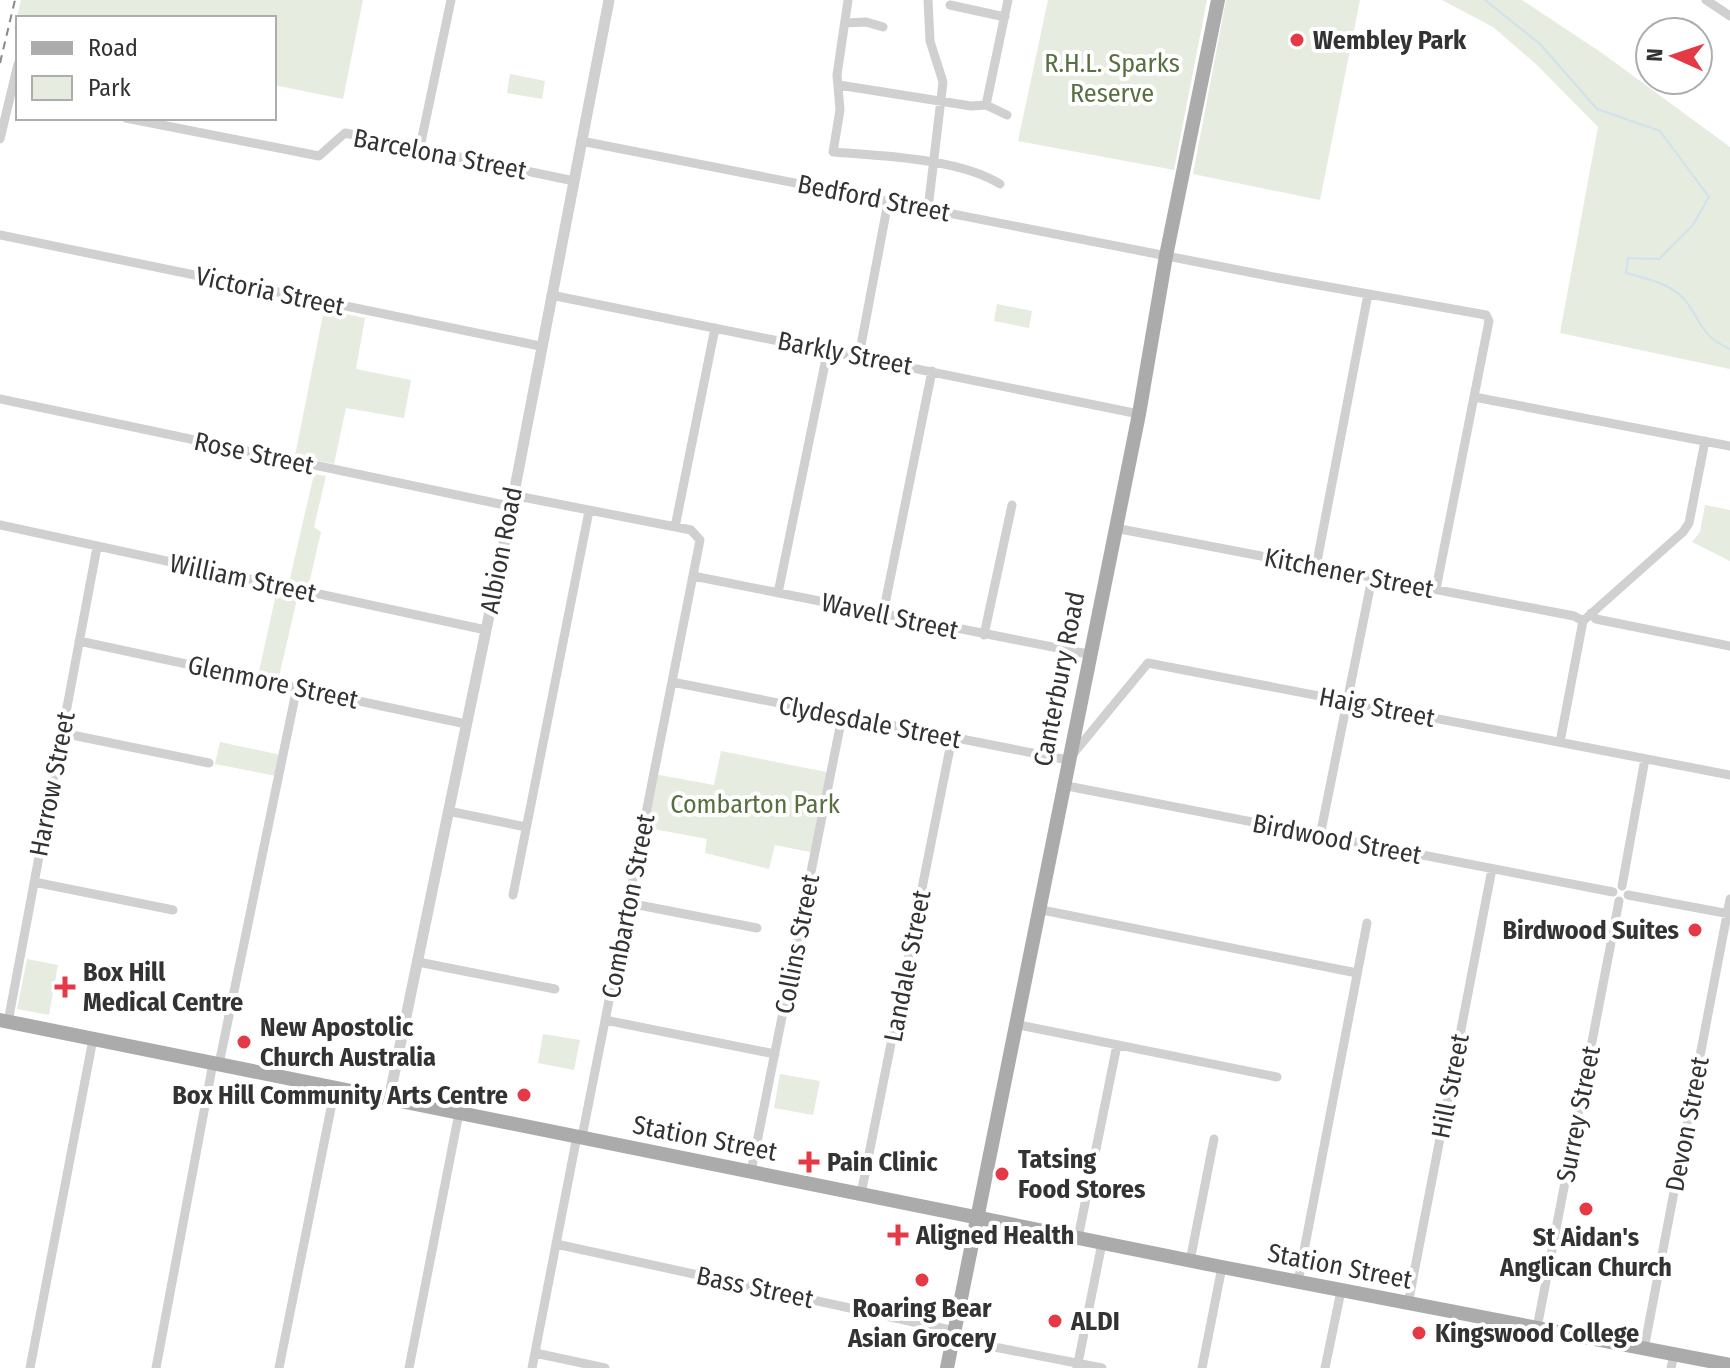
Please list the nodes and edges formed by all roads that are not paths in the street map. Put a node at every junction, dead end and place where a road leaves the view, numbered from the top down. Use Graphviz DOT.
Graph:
graph roads {
  1 [pos="451,0"];
  2 [pos="609,0"];
  3 [pos="848,0"];
  4 [pos="928,0"];
  5 [pos="1008,0"];
  6 [pos="1218,0"];
  7 [pos="1706,0"];
  8 [pos="950,5"];
  9 [pos="1730,16"];
  10 [pos="1005,17"];
  11 [pos="845,23"];
  12 [pos="883,27"];
  13 [pos="839,85"];
  14 [pos="14,96"];
  15 [pos="942,101"];
  16 [pos="986,105"];
  17 [pos="1007,115"];
  18 [pos="136,120"];
  19 [pos="0,139"];
  20 [pos="581,141"];
  21 [pos="420,147"];
  22 [pos="931,164"];
  23 [pos="574,181"];
  24 [pos="1000,184"];
  25 [pos="888,202"];
  26 [pos="928,209"];
  27 [pos="0,235"];
  28 [pos="1166,256"];
  29 [pos="1368,294"];
  30 [pos="551,295"];
  31 [pos="715,328"];
  32 [pos="540,346"];
  33 [pos="828,349"];
  34 [pos="859,356"];
  35 [pos="932,371"];
  36 [pos="1474,397"];
  37 [pos="0,399"];
  38 [pos="1139,414"];
  39 [pos="1705,441"];
  40 [pos="1730,446"];
  41 [pos="510,500"];
  42 [pos="1012,505"];
  43 [pos="589,511"];
  44 [pos="0,525"];
  45 [pos="675,527"];
  46 [pos="1115,528"];
  47 [pos="697,533"];
  48 [pos="97,547"];
  49 [pos="1316,567"];
  50 [pos="693,576"];
  51 [pos="1372,578"];
  52 [pos="1436,589"];
  53 [pos="778,593"];
  54 [pos="883,614"];
  55 [pos="1587,617"];
  56 [pos="486,630"];
  57 [pos="984,635"];
  58 [pos="79,641"];
  59 [pos="1730,646"];
  60 [pos="1088,654"];
  61 [pos="672,682"];
  62 [pos="297,687"];
  63 [pos="1348,701"];
  64 [pos="842,717"];
  65 [pos="466,724"];
  66 [pos="62,733"];
  67 [pos="952,738"];
  68 [pos="1560,742"];
  69 [pos="1645,759"];
  70 [pos="1068,760"];
  71 [pos="209,763"];
  72 [pos="1730,775"];
  73 [pos="1062,785"];
  74 [pos="448,811"];
  75 [pos="526,827"];
  76 [pos="1320,836"];
  77 [pos="1492,869"];
  78 [pos="34,882"];
  79 [pos="1620,893"];
  80 [pos="513,895"];
  81 [pos="1730,899"];
  82 [pos="628,903"];
  83 [pos="1037,909"];
  84 [pos="173,910"];
  85 [pos="1729,914"];
  86 [pos="1367,923"];
  87 [pos="757,928"];
  88 [pos="418,962"];
  89 [pos="1357,973"];
  90 [pos="555,989"];
  91 [pos="605,1020"];
  92 [pos="4,1021"];
  93 [pos="1014,1024"];
  94 [pos="93,1039"];
  95 [pos="1117,1045"];
  96 [pos="775,1054"];
  97 [pos="216,1063"];
  98 [pos="1277,1077"];
  99 [pos="335,1088"];
  100 [pos="389,1099"];
  101 [pos="459,1113"];
  102 [pos="579,1137"];
  103 [pos="1214,1139"];
  104 [pos="751,1172"];
  105 [pos="861,1194"];
  106 [pos="975,1217"];
  107 [pos="1078,1238"];
  108 [pos="1102,1243"];
  109 [pos="556,1244"];
  110 [pos="1190,1261"];
  111 [pos="1222,1267"];
  112 [pos="1298,1282"];
  113 [pos="1341,1291"];
  114 [pos="1408,1304"];
  115 [pos="1537,1328"];
  116 [pos="954,1335"];
  117 [pos="1644,1349"];
  118 [pos="535,1353"];
  119 [pos="1672,1361"];
  120 [pos="1730,1365"];
  121 [pos="1078,1366"];
  122 [pos="30,1368"];
  123 [pos="156,1368"];
  124 [pos="279,1368"];
  125 [pos="409,1368"];
  126 [pos="532,1368"];
  127 [pos="605,1368"];
  128 [pos="947,1368"];
  129 [pos="1102,1368"];
  130 [pos="1202,1368"];
  131 [pos="1325,1368"];
  1 -- 21 [label="street"];
  2 -- 20 [label="street, Albion Road"];
  3 -- 11 [label="street"];
  4 -- 15 [label="street"];
  5 -- 10 [label="street"];
  6 -- 28 [label="main road, Canterbury Road"];
  7 -- 9 [label="street"];
  8 -- 10 [label="street"];
  10 -- 16 [label="street"];
  11 -- 12 [label="street"];
  11 -- 13 [label="street"];
  13 -- 15 [label="street"];
  13 -- 22 [label="street"];
  14 -- 19 [label="street"];
  15 -- 16 [label="street"];
  15 -- 22 [label="street"];
  16 -- 17 [label="street"];
  18 -- 21 [label="street, Barcelona Street"];
  20 -- 23 [label="street, Albion Road"];
  20 -- 25 [label="street, Bedford Street"];
  21 -- 23 [label="street, Barcelona Street"];
  22 -- 24 [label="street"];
  22 -- 26 [label="street"];
  23 -- 30 [label="street, Albion Road"];
  25 -- 26 [label="street, Bedford Street"];
  25 -- 34 [label="street"];
  26 -- 28 [label="street, Bedford Street"];
  27 -- 32 [label="street, Victoria Street"];
  28 -- 29 [label="street, Bedford Street"];
  28 -- 38 [label="main road, Canterbury Road"];
  29 -- 36 [label="street, Bedford Street"];
  29 -- 49 [label="street"];
  30 -- 31 [label="street, Barkly Street"];
  30 -- 32 [label="street, Albion Road"];
  31 -- 33 [label="street, Barkly Street"];
  31 -- 45 [label="street"];
  32 -- 41 [label="street, Albion Road"];
  33 -- 34 [label="street, Barkly Street"];
  33 -- 53 [label="street"];
  34 -- 35 [label="street, Barkly Street"];
  35 -- 38 [label="street, Barkly Street"];
  35 -- 54 [label="street"];
  36 -- 39 [label="street"];
  36 -- 52 [label="street"];
  37 -- 41 [label="street, Rose Street"];
  38 -- 46 [label="main road, Canterbury Road"];
  39 -- 40 [label="street"];
  39 -- 55 [label="street"];
  41 -- 43 [label="street, Rose Street"];
  41 -- 56 [label="street, Albion Road"];
  42 -- 57 [label="street"];
  43 -- 45 [label="street, Rose Street"];
  43 -- 75 [label="street"];
  44 -- 48 [label="street, William Street"];
  45 -- 47 [label="street, Rose Street"];
  46 -- 49 [label="street, Kitchener Street"];
  46 -- 60 [label="main road, Canterbury Road"];
  47 -- 50 [label="street, Combarton Street"];
  48 -- 56 [label="street, William Street"];
  48 -- 58 [label="street, Harrow Street"];
  49 -- 51 [label="street, Kitchener Street"];
  50 -- 53 [label="street, Wavell Street"];
  50 -- 61 [label="street, Combarton Street"];
  51 -- 52 [label="street, Kitchener Street"];
  51 -- 63 [label="street"];
  52 -- 55 [label="street, Kitchener Street"];
  53 -- 54 [label="street, Wavell Street"];
  54 -- 57 [label="street, Wavell Street"];
  55 -- 59 [label="street, Kitchener Street"];
  55 -- 68 [label="street"];
  56 -- 65 [label="street, Albion Road"];
  57 -- 60 [label="street, Wavell Street"];
  58 -- 62 [label="street, Glenmore Street"];
  58 -- 66 [label="street, Harrow Street"];
  60 -- 70 [label="main road, Canterbury Road"];
  61 -- 64 [label="street, Clydesdale Street"];
  61 -- 82 [label="street, Combarton Street"];
  62 -- 65 [label="street, Glenmore Street"];
  62 -- 97 [label="street"];
  63 -- 68 [label="street, Haig Street"];
  63 -- 70 [label="street, Haig Street"];
  63 -- 76 [label="street"];
  64 -- 67 [label="street, Clydesdale Street"];
  64 -- 96 [label="street, Collins Street"];
  65 -- 74 [label="street, Albion Road"];
  66 -- 71 [label="street"];
  66 -- 78 [label="street, Harrow Street"];
  67 -- 70 [label="street, Clydesdale Street"];
  67 -- 105 [label="street, Landale Street"];
  68 -- 69 [label="street, Haig Street"];
  69 -- 72 [label="street, Haig Street"];
  69 -- 79 [label="street, Surrey Street"];
  70 -- 73 [label="main road, Canterbury Road"];
  73 -- 76 [label="street, Birdwood Street"];
  73 -- 83 [label="main road, Canterbury Road"];
  74 -- 75 [label="street"];
  74 -- 88 [label="street, Albion Road"];
  75 -- 80 [label="street"];
  76 -- 77 [label="street, Birdwood Street"];
  77 -- 79 [label="street, Birdwood Street"];
  77 -- 114 [label="street, Hill Street"];
  78 -- 84 [label="street"];
  78 -- 92 [label="street, Harrow Street"];
  79 -- 85 [label="street, Birdwood Street"];
  79 -- 115 [label="street, Surrey Street"];
  81 -- 85 [label="street, Devon Street"];
  82 -- 87 [label="street"];
  82 -- 91 [label="street, Combarton Street"];
  83 -- 89 [label="street"];
  83 -- 93 [label="main road, Canterbury Road"];
  85 -- 117 [label="street, Devon Street"];
  86 -- 89 [label="street"];
  88 -- 90 [label="street"];
  88 -- 100 [label="street, Albion Road"];
  89 -- 112 [label="street"];
  91 -- 96 [label="street"];
  91 -- 102 [label="street, Combarton Street"];
  92 -- 94 [label="main road, Station Street"];
  93 -- 95 [label="street"];
  93 -- 106 [label="main road, Canterbury Road"];
  94 -- 97 [label="main road, Station Street"];
  94 -- 122 [label="street"];
  95 -- 98 [label="street"];
  95 -- 107 [label="street"];
  96 -- 104 [label="street, Collins Street"];
  97 -- 99 [label="main road, Station Street"];
  97 -- 123 [label="street"];
  99 -- 100 [label="main road, Station Street"];
  99 -- 124 [label="street"];
  100 -- 101 [label="main road, Station Street"];
  101 -- 102 [label="main road, Station Street"];
  101 -- 125 [label="street"];
  102 -- 104 [label="main road, Station Street"];
  102 -- 109 [label="street, Combarton Street"];
  103 -- 110 [label="street"];
  104 -- 105 [label="main road, Station Street"];
  105 -- 106 [label="main road, Station Street"];
  106 -- 107 [label="main road, Station Street"];
  106 -- 116 [label="main road, Canterbury Road"];
  107 -- 108 [label="main road, Station Street"];
  108 -- 110 [label="main road, Station Street"];
  108 -- 121 [label="street"];
  109 -- 116 [label="street, Bass Street"];
  109 -- 118 [label="street, Combarton Street"];
  110 -- 111 [label="main road, Station Street"];
  111 -- 112 [label="main road, Station Street"];
  111 -- 130 [label="street"];
  112 -- 113 [label="main road, Station Street"];
  113 -- 114 [label="main road, Station Street"];
  113 -- 131 [label="street"];
  114 -- 115 [label="main road, Station Street"];
  115 -- 117 [label="main road, Station Street"];
  116 -- 121 [label="street, Bass Street"];
  116 -- 128 [label="main road, Canterbury Road"];
  117 -- 119 [label="main road, Station Street"];
  118 -- 126 [label="street, Combarton Street"];
  118 -- 127 [label="street"];
  119 -- 120 [label="main road, Station Street"];
  121 -- 129 [label="street, Bass Street"];
}
